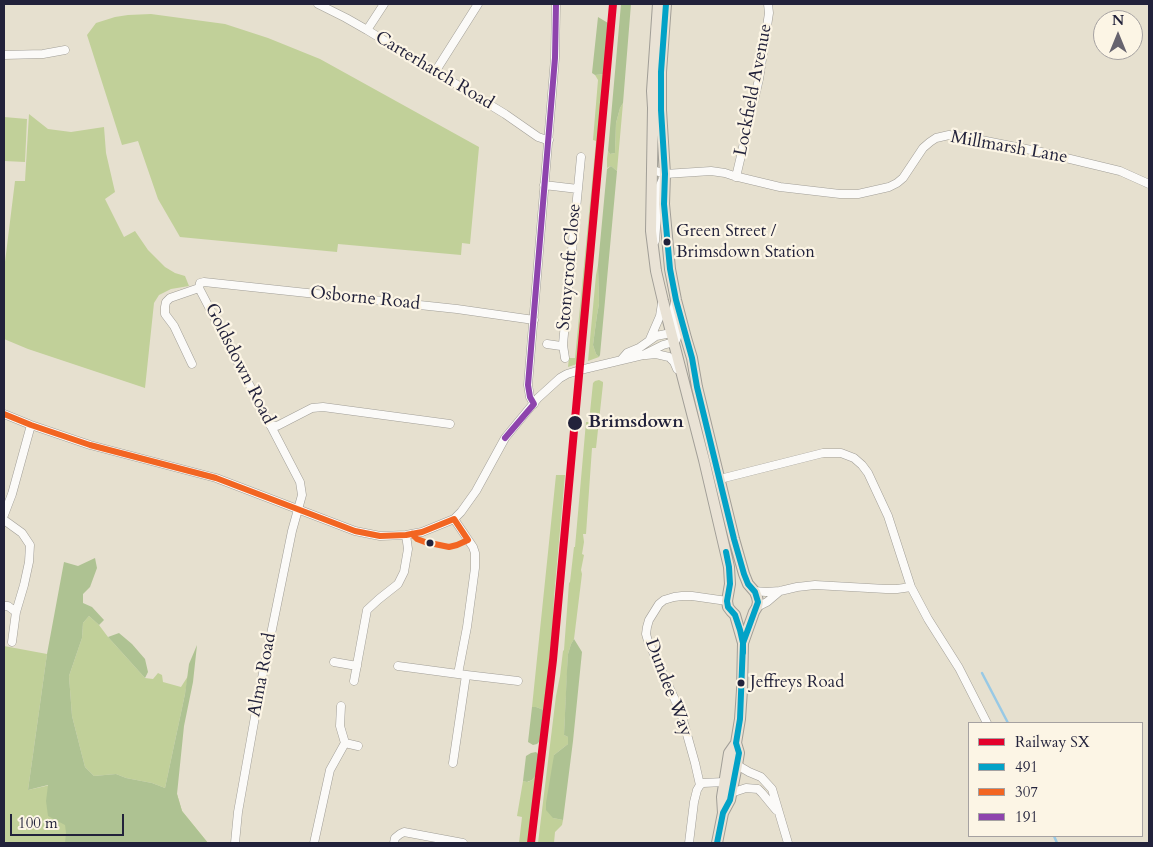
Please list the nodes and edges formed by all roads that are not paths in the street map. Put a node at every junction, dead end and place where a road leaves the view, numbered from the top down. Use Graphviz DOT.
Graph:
graph roads {
  1 [pos="318,4"];
  2 [pos="384,4"];
  3 [pos="478,4"];
  4 [pos="556,4"];
  5 [pos="658,4"];
  6 [pos="666,4"];
  7 [pos="768,4"];
  8 [pos="367,30"];
  9 [pos="65,50"];
  10 [pos="4,55"];
  11 [pos="434,72"];
  12 [pos="549,140"];
  13 [pos="581,157"];
  14 [pos="652,170"];
  15 [pos="665,174"];
  16 [pos="736,177"];
  17 [pos="1149,184"];
  18 [pos="544,185"];
  19 [pos="578,189"];
  20 [pos="654,251"];
  21 [pos="199,288"];
  22 [pos="663,301"];
  23 [pos="534,320"];
  24 [pos="677,337"];
  25 [pos="650,339"];
  26 [pos="547,344"];
  27 [pos="562,345"];
  28 [pos="643,355"];
  29 [pos="565,358"];
  30 [pos="621,360"];
  31 [pos="192,364"];
  32 [pos="684,379"];
  33 [pos="534,404"];
  34 [pos="4,414"];
  35 [pos="450,424"];
  36 [pos="31,425"];
  37 [pos="270,425"];
  38 [pos="720,479"];
  39 [pos="298,509"];
  40 [pos="4,514"];
  41 [pos="454,519"];
  42 [pos="4,520"];
  43 [pos="406,535"];
  44 [pos="911,587"];
  45 [pos="752,590"];
  46 [pos="780,592"];
  47 [pos="728,598"];
  48 [pos="4,606"];
  49 [pos="755,610"];
  50 [pos="16,612"];
  51 [pos="735,615"];
  52 [pos="12,642"];
  53 [pos="744,643"];
  54 [pos="334,662"];
  55 [pos="357,666"];
  56 [pos="398,666"];
  57 [pos="462,675"];
  58 [pos="354,681"];
  59 [pos="518,681"];
  60 [pos="341,706"];
  61 [pos="986,722"];
  62 [pos="736,742"];
  63 [pos="345,743"];
  64 [pos="358,746"];
  65 [pos="453,763"];
  66 [pos="737,765"];
  67 [pos="724,782"];
  68 [pos="700,785"];
  69 [pos="731,793"];
  70 [pos="723,812"];
  71 [pos="779,813"];
  72 [pos="235,843"];
  73 [pos="314,843"];
  74 [pos="394,843"];
  75 [pos="463,843"];
  76 [pos="689,843"];
  77 [pos="717,843"];
  78 [pos="788,843"];
  1 -- 8 [label="street, Carterhatch Road"];
  2 -- 8 [label="street"];
  3 -- 11 [label="street"];
  4 -- 12 [label="street"];
  5 -- 14 [label="main road"];
  6 -- 15 [label="main road"];
  7 -- 16 [label="street, Lockfield Avenue"];
  8 -- 11 [label="street, Carterhatch Road"];
  9 -- 10 [label="street"];
  11 -- 12 [label="street, Carterhatch Road"];
  12 -- 18 [label="street"];
  13 -- 19 [label="street, Stonycroft Close"];
  14 -- 15 [label="street, Millmarsh Lane"];
  14 -- 20 [label="main road"];
  15 -- 16 [label="street, Millmarsh Lane"];
  15 -- 20 [label="street"];
  15 -- 24 [label="main road"];
  16 -- 17 [label="street, Millmarsh Lane"];
  18 -- 19 [label="street, Stonycroft Close"];
  18 -- 23 [label="street"];
  19 -- 27 [label="street, Stonycroft Close"];
  20 -- 22 [label="main road"];
  21 -- 23 [label="street, Osborne Road"];
  21 -- 31 [label="street, Goldsdown Road"];
  21 -- 37 [label="street, Goldsdown Road"];
  22 -- 24 [label="main road"];
  22 -- 25 [label="street"];
  23 -- 33 [label="street"];
  24 -- 25 [label="street"];
  24 -- 28 [label="street"];
  24 -- 32 [label="main road"];
  24 -- 38 [label="main road"];
  25 -- 30 [label="street"];
  26 -- 27 [label="street, Stonycroft Close"];
  27 -- 29 [label="street, Stonycroft Close"];
  28 -- 30 [label="street"];
  28 -- 32 [label="street"];
  30 -- 33 [label="street"];
  32 -- 47 [label="main road"];
  33 -- 41 [label="street"];
  34 -- 36 [label="street"];
  35 -- 37 [label="street"];
  36 -- 39 [label="street"];
  36 -- 40 [label="street"];
  37 -- 39 [label="street, Goldsdown Road"];
  38 -- 44 [label="street"];
  38 -- 45 [label="main road"];
  39 -- 43 [label="street"];
  39 -- 72 [label="street, Alma Road"];
  41 -- 43 [label="street"];
  41 -- 57 [label="street"];
  42 -- 50 [label="street"];
  43 -- 55 [label="street"];
  44 -- 46 [label="street"];
  44 -- 61 [label="street"];
  45 -- 46 [label="street"];
  45 -- 47 [label="main road"];
  45 -- 49 [label="main road"];
  46 -- 49 [label="street"];
  47 -- 51 [label="main road"];
  47 -- 68 [label="street, Dundee Way"];
  48 -- 50 [label="street"];
  49 -- 51 [label="main road"];
  49 -- 53 [label="main road"];
  50 -- 52 [label="street"];
  51 -- 53 [label="main road"];
  53 -- 62 [label="main road"];
  54 -- 55 [label="street"];
  55 -- 58 [label="street"];
  56 -- 57 [label="street"];
  57 -- 59 [label="street"];
  57 -- 65 [label="street"];
  60 -- 63 [label="street"];
  62 -- 66 [label="main road"];
  62 -- 67 [label="main road"];
  63 -- 64 [label="street"];
  63 -- 73 [label="street"];
  66 -- 69 [label="main road"];
  66 -- 71 [label="street"];
  67 -- 68 [label="street"];
  67 -- 70 [label="main road"];
  68 -- 76 [label="street"];
  69 -- 70 [label="main road"];
  69 -- 71 [label="street"];
  70 -- 77 [label="main road"];
  71 -- 78 [label="street"];
  74 -- 75 [label="street"];
}
